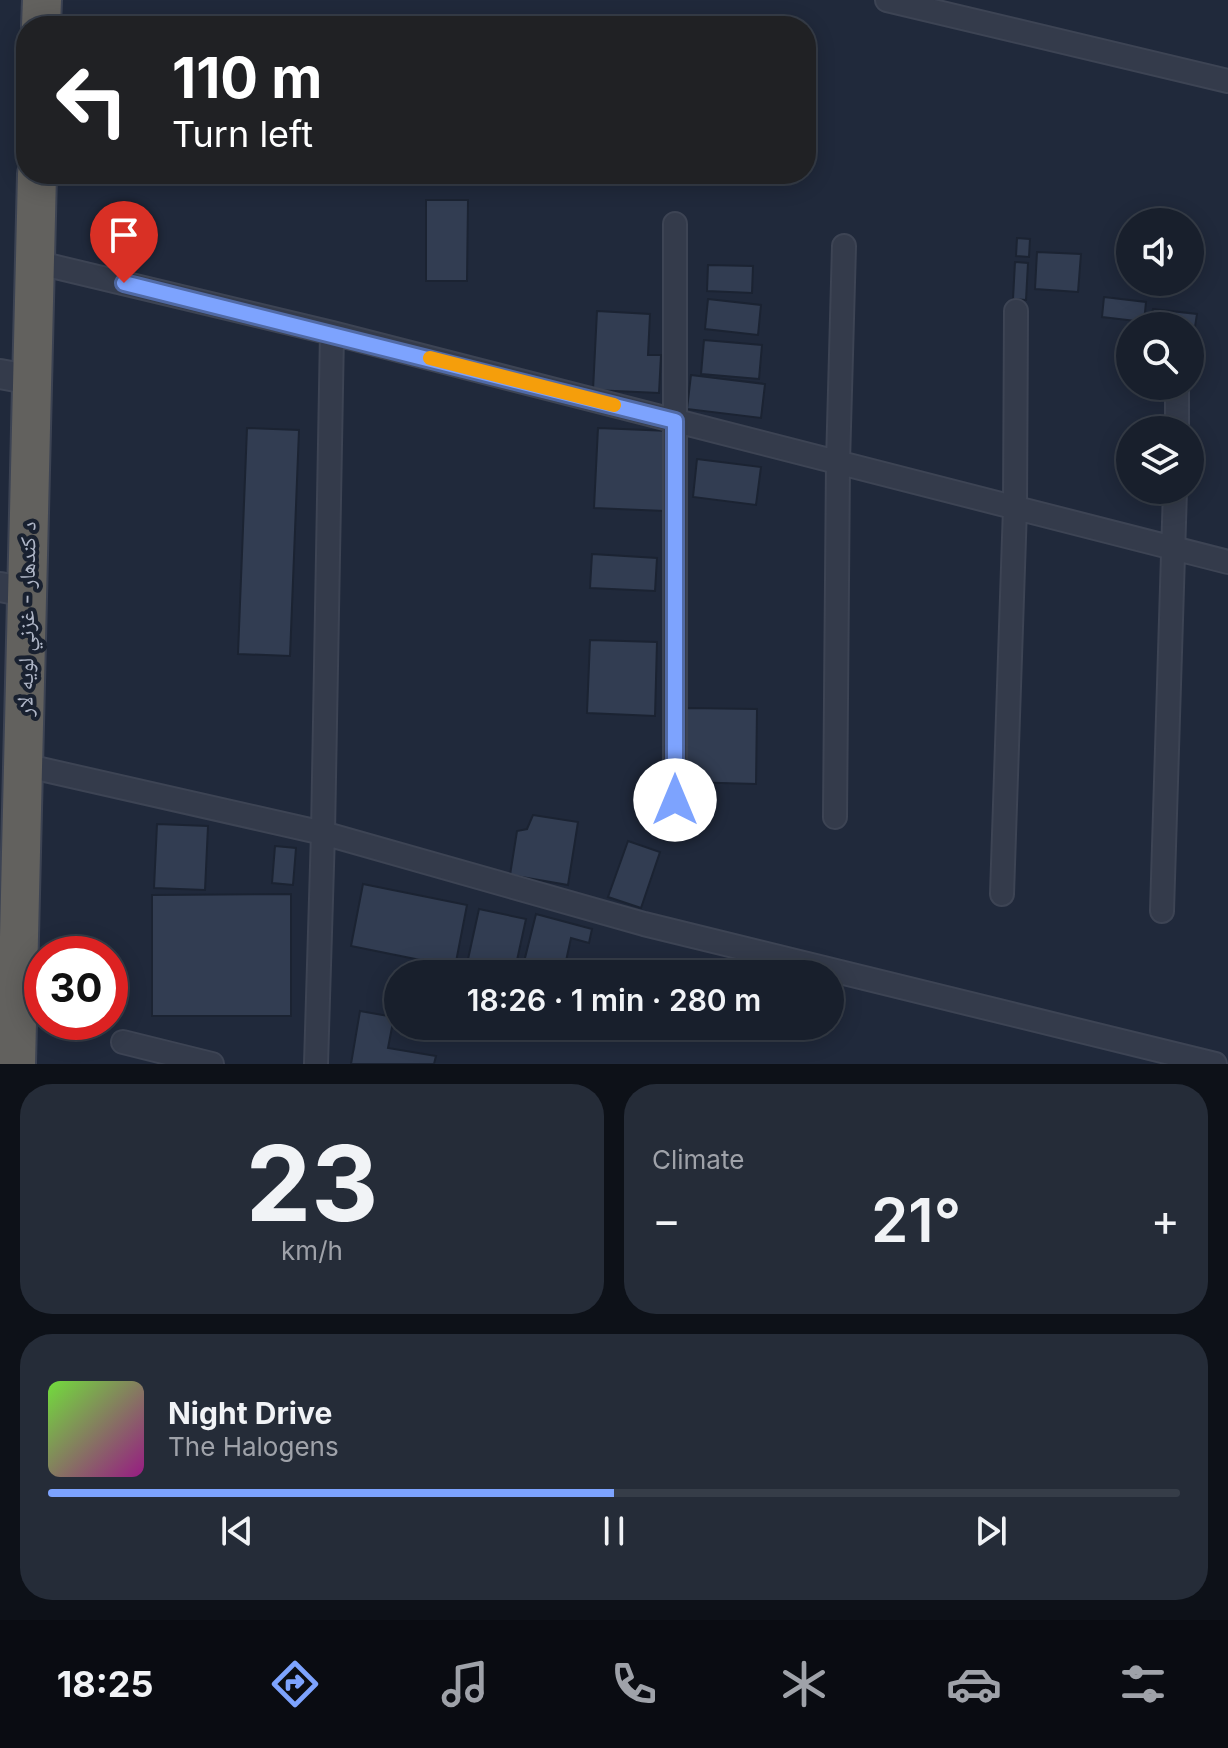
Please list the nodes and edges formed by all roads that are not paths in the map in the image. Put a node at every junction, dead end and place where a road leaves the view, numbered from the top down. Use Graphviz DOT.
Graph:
graph roads {
  1 [pos="887,0"];
  2 [pos="1228,81"];
  3 [pos="37,184"];
  4 [pos="675,224"];
  5 [pos="844,246"];
  6 [pos="35,262"];
  7 [pos="1016,311"];
  8 [pos="332,333"];
  9 [pos="16,377"];
  10 [pos="675,421"];
  11 [pos="838,463"];
  12 [pos="1175,504"];
  13 [pos="1015,508"];
  14 [pos="1174,548"];
  15 [pos="1228,562"];
  16 [pos="13,590"];
  17 [pos="23,765"];
  18 [pos="675,800"];
  19 [pos="835,817"];
  20 [pos="323,833"];
  21 [pos="1002,894"];
  22 [pos="1162,911"];
  23 [pos="123,1042"];
  24 [pos="16,1064"];
  25 [pos="212,1064"];
  26 [pos="316,1064"];
  27 [pos="1215,1064"];
  1 -- 2 [label="street"];
  3 -- 6 [label="highway, د کندهار - غزني لويه لار"];
  4 -- 10 [label="street"];
  5 -- 11 [label="street"];
  6 -- 8 [label="street"];
  6 -- 9 [label="highway, د کندهار - غزني لويه لار"];
  7 -- 13 [label="street"];
  8 -- 10 [label="street"];
  8 -- 20 [label="street"];
  9 -- 16 [label="highway, د کندهار - غزني لويه لار"];
  10 -- 11 [label="street"];
  10 -- 18 [label="street"];
  11 -- 13 [label="street"];
  11 -- 19 [label="street"];
  12 -- 14 [label="street"];
  13 -- 14 [label="street"];
  13 -- 21 [label="street"];
  14 -- 15 [label="street"];
  14 -- 22 [label="street"];
  16 -- 17 [label="highway, د کندهار - غزني لويه لار"];
  17 -- 20 [label="street"];
  17 -- 24 [label="highway, د کندهار - غزني لويه لار"];
  20 -- 26 [label="street"];
  20 -- 27 [label="street"];
  23 -- 25 [label="street"];
}
